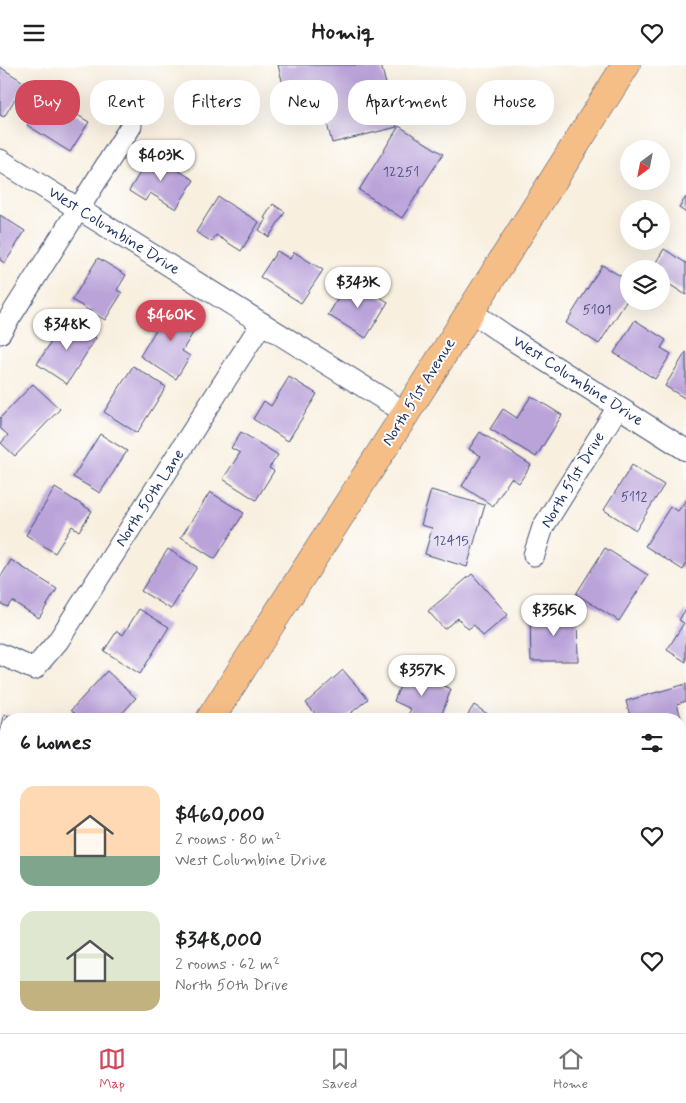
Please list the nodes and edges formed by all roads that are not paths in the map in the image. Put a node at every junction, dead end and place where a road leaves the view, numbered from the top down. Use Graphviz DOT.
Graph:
graph roads {
  1 [pos="626,65"];
  2 [pos="131,126"];
  3 [pos="0,160"];
  4 [pos="78,209"];
  5 [pos="470,311"];
  6 [pos="262,323"];
  7 [pos="0,333"];
  8 [pos="618,407"];
  9 [pos="406,413"];
  10 [pos="686,450"];
  11 [pos="534,555"];
  12 [pos="0,654"];
  13 [pos="214,713"];
  1 -- 5 [label="main road, North 51st Avenue"];
  2 -- 4 [label="street"];
  3 -- 4 [label="street, West Columbine Drive"];
  4 -- 6 [label="street, West Columbine Drive"];
  4 -- 7 [label="street"];
  5 -- 8 [label="street, West Columbine Drive"];
  5 -- 9 [label="main road, North 51st Avenue"];
  6 -- 9 [label="street, West Columbine Drive"];
  6 -- 12 [label="street, North 50th Lane"];
  8 -- 10 [label="street, West Columbine Drive"];
  8 -- 11 [label="street, North 51st Drive"];
  9 -- 13 [label="main road, North 51st Avenue"];
}
